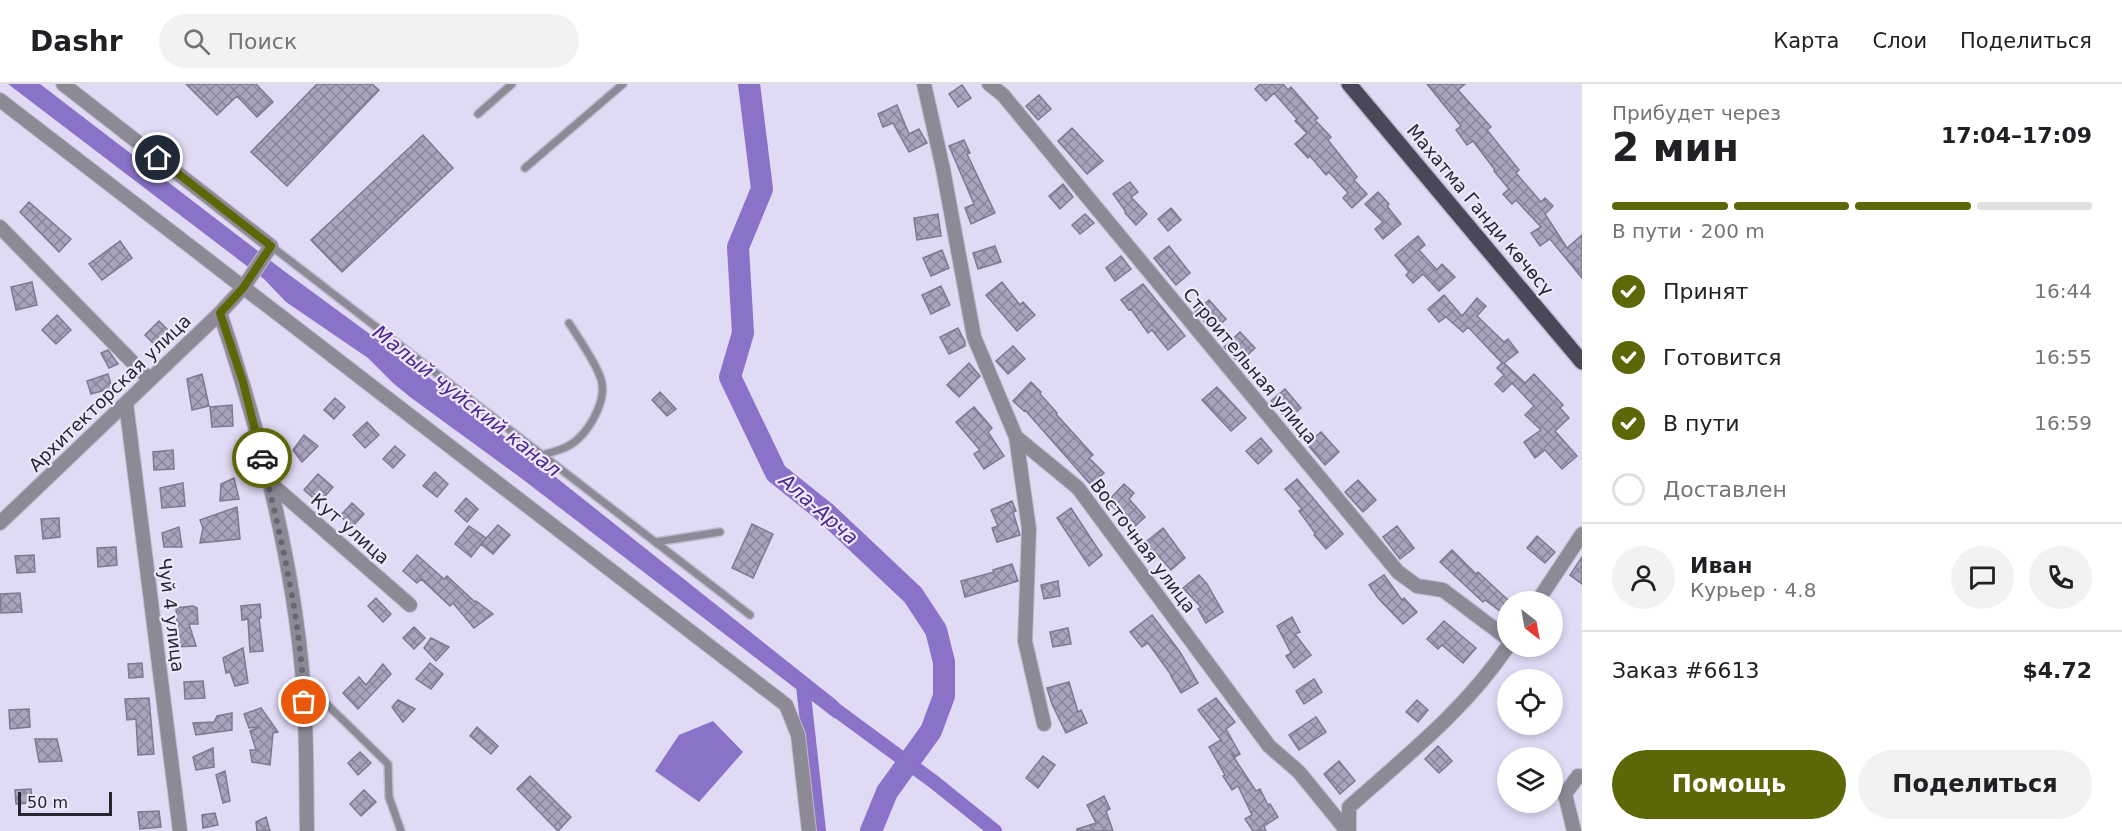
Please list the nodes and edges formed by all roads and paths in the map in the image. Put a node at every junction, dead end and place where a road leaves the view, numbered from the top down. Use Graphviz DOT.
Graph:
graph roads {
  1 [pos="63,84"];
  2 [pos="512,84"];
  3 [pos="622,84"];
  4 [pos="924,84"];
  5 [pos="989,84"];
  6 [pos="1349,84"];
  7 [pos="0,100"];
  8 [pos="478,114"];
  9 [pos="525,168"];
  10 [pos="0,227"];
  11 [pos="269,249"];
  12 [pos="243,288"];
  13 [pos="220,313"];
  14 [pos="569,322"];
  15 [pos="1580,356"];
  16 [pos="150,380"];
  17 [pos="126,403"];
  18 [pos="1016,437"];
  19 [pos="542,455"];
  20 [pos="267,481"];
  21 [pos="0,523"];
  22 [pos="720,532"];
  23 [pos="1582,534"];
  24 [pos="656,542"];
  25 [pos="1544,591"];
  26 [pos="410,605"];
  27 [pos="750,615"];
  28 [pos="1497,631"];
  29 [pos="1501,657"];
  30 [pos="303,681"];
  31 [pos="1044,724"];
  32 [pos="1582,777"];
  33 [pos="180,831"];
  34 [pos="307,831"];
  35 [pos="401,831"];
  36 [pos="809,831"];
  37 [pos="1348,831"];
  38 [pos="1574,831"];
  1 -- 11 [label="street"];
  2 -- 8 [label="lane"];
  3 -- 9 [label="lane"];
  4 -- 18 [label="street, Восточная улица"];
  5 -- 28 [label="street, Строительная улица"];
  6 -- 15 [label="main road, Махатма Ганди көчөсү"];
  7 -- 12 [label="street"];
  10 -- 16 [label="street"];
  11 -- 12 [label="street, Архитекторская улица"];
  11 -- 19 [label="lane"];
  12 -- 13 [label="street, Архитекторская улица"];
  12 -- 36 [label="street"];
  13 -- 16 [label="street, Архитекторская улица"];
  13 -- 20 [label="street"];
  14 -- 19 [label="lane"];
  16 -- 17 [label="street, Архитекторская улица"];
  17 -- 21 [label="street, Архитекторская улица"];
  17 -- 33 [label="street, Чуй 4 улица"];
  18 -- 31 [label="street"];
  18 -- 37 [label="street, Восточная улица"];
  19 -- 24 [label="lane"];
  20 -- 26 [label="street, Кут улица"];
  20 -- 30 [label="street"];
  22 -- 24 [label="lane"];
  23 -- 25 [label="street"];
  24 -- 27 [label="lane"];
  29 -- 37 [label="street"];
  30 -- 34 [label="street"];
  30 -- 35 [label="lane"];
  32 -- 38 [label="street"];
}
